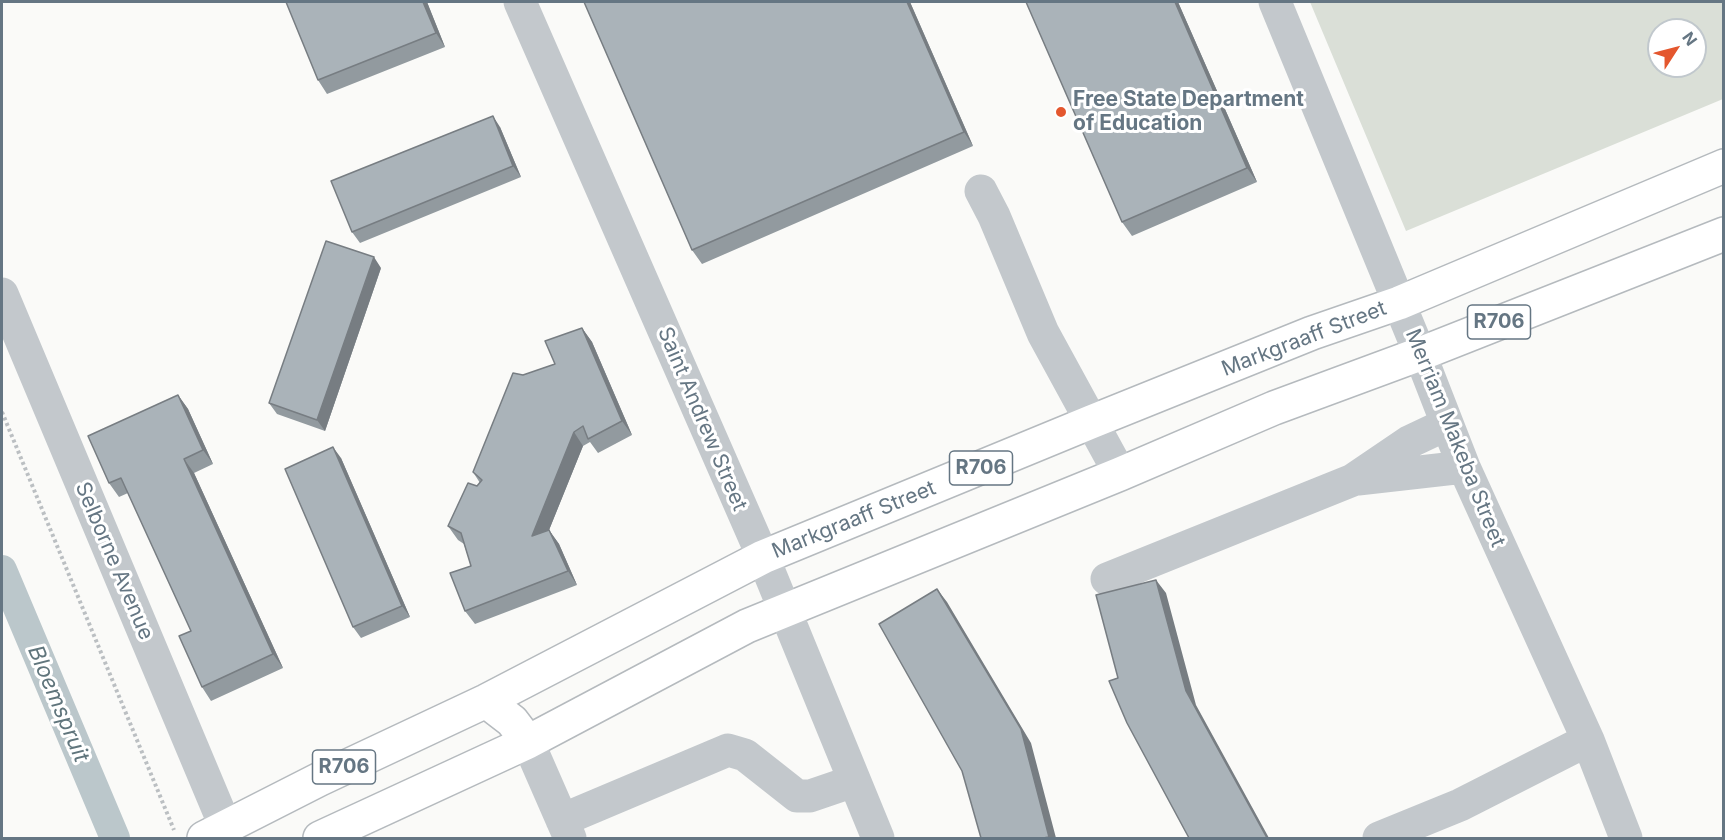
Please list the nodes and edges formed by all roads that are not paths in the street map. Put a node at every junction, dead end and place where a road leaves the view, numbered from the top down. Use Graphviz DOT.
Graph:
graph roads {
  1 [pos="520,2"];
  2 [pos="1275,2"];
  3 [pos="1724,166"];
  4 [pos="981,191"];
  5 [pos="1724,234"];
  6 [pos="2,294"];
  7 [pos="1400,303"];
  8 [pos="1420,354"];
  9 [pos="1091,422"];
  10 [pos="1447,424"];
  11 [pos="1464,467"];
  12 [pos="1120,474"];
  13 [pos="1353,480"];
  14 [pos="763,558"];
  15 [pos="1107,579"];
  16 [pos="784,612"];
  17 [pos="486,701"];
  18 [pos="1588,740"];
  19 [pos="528,742"];
  20 [pos="854,781"];
  21 [pos="566,829"];
  22 [pos="215,833"];
  23 [pos="320,838"];
  24 [pos="878,838"];
  25 [pos="1378,838"];
  26 [pos="1626,838"];
  1 -- 14 [label="street, Saint Andrew Street"];
  2 -- 7 [label="street, Merriam Makeba Street"];
  3 -- 7 [label="main road, Markgraaff Street / R706"];
  4 -- 9 [label="street"];
  5 -- 8 [label="main road, R706"];
  6 -- 22 [label="street, Selborne Avenue"];
  7 -- 8 [label="street, Merriam Makeba Street"];
  7 -- 9 [label="main road, Markgraaff Street / R706"];
  8 -- 10 [label="street, Merriam Makeba Street"];
  8 -- 12 [label="main road, R706"];
  9 -- 12 [label="street"];
  9 -- 14 [label="main road, Markgraaff Street / R706"];
  10 -- 11 [label="street, Merriam Makeba Street"];
  10 -- 13 [label="street"];
  11 -- 13 [label="street"];
  11 -- 18 [label="street, Merriam Makeba Street"];
  12 -- 16 [label="main road, R706"];
  13 -- 15 [label="street"];
  14 -- 16 [label="street, Saint Andrew Street"];
  14 -- 17 [label="main road, Markgraaff Street / R706"];
  16 -- 19 [label="main road, R706"];
  16 -- 20 [label="street, Saint Andrew Street"];
  17 -- 19 [label="main road"];
  17 -- 22 [label="main road, Markgraaff Street / R706"];
  18 -- 25 [label="street"];
  18 -- 26 [label="street, Merriam Makeba Street"];
  19 -- 21 [label="street"];
  19 -- 23 [label="main road, R706"];
  20 -- 21 [label="street"];
  20 -- 24 [label="street, Saint Andrew Street"];
}
